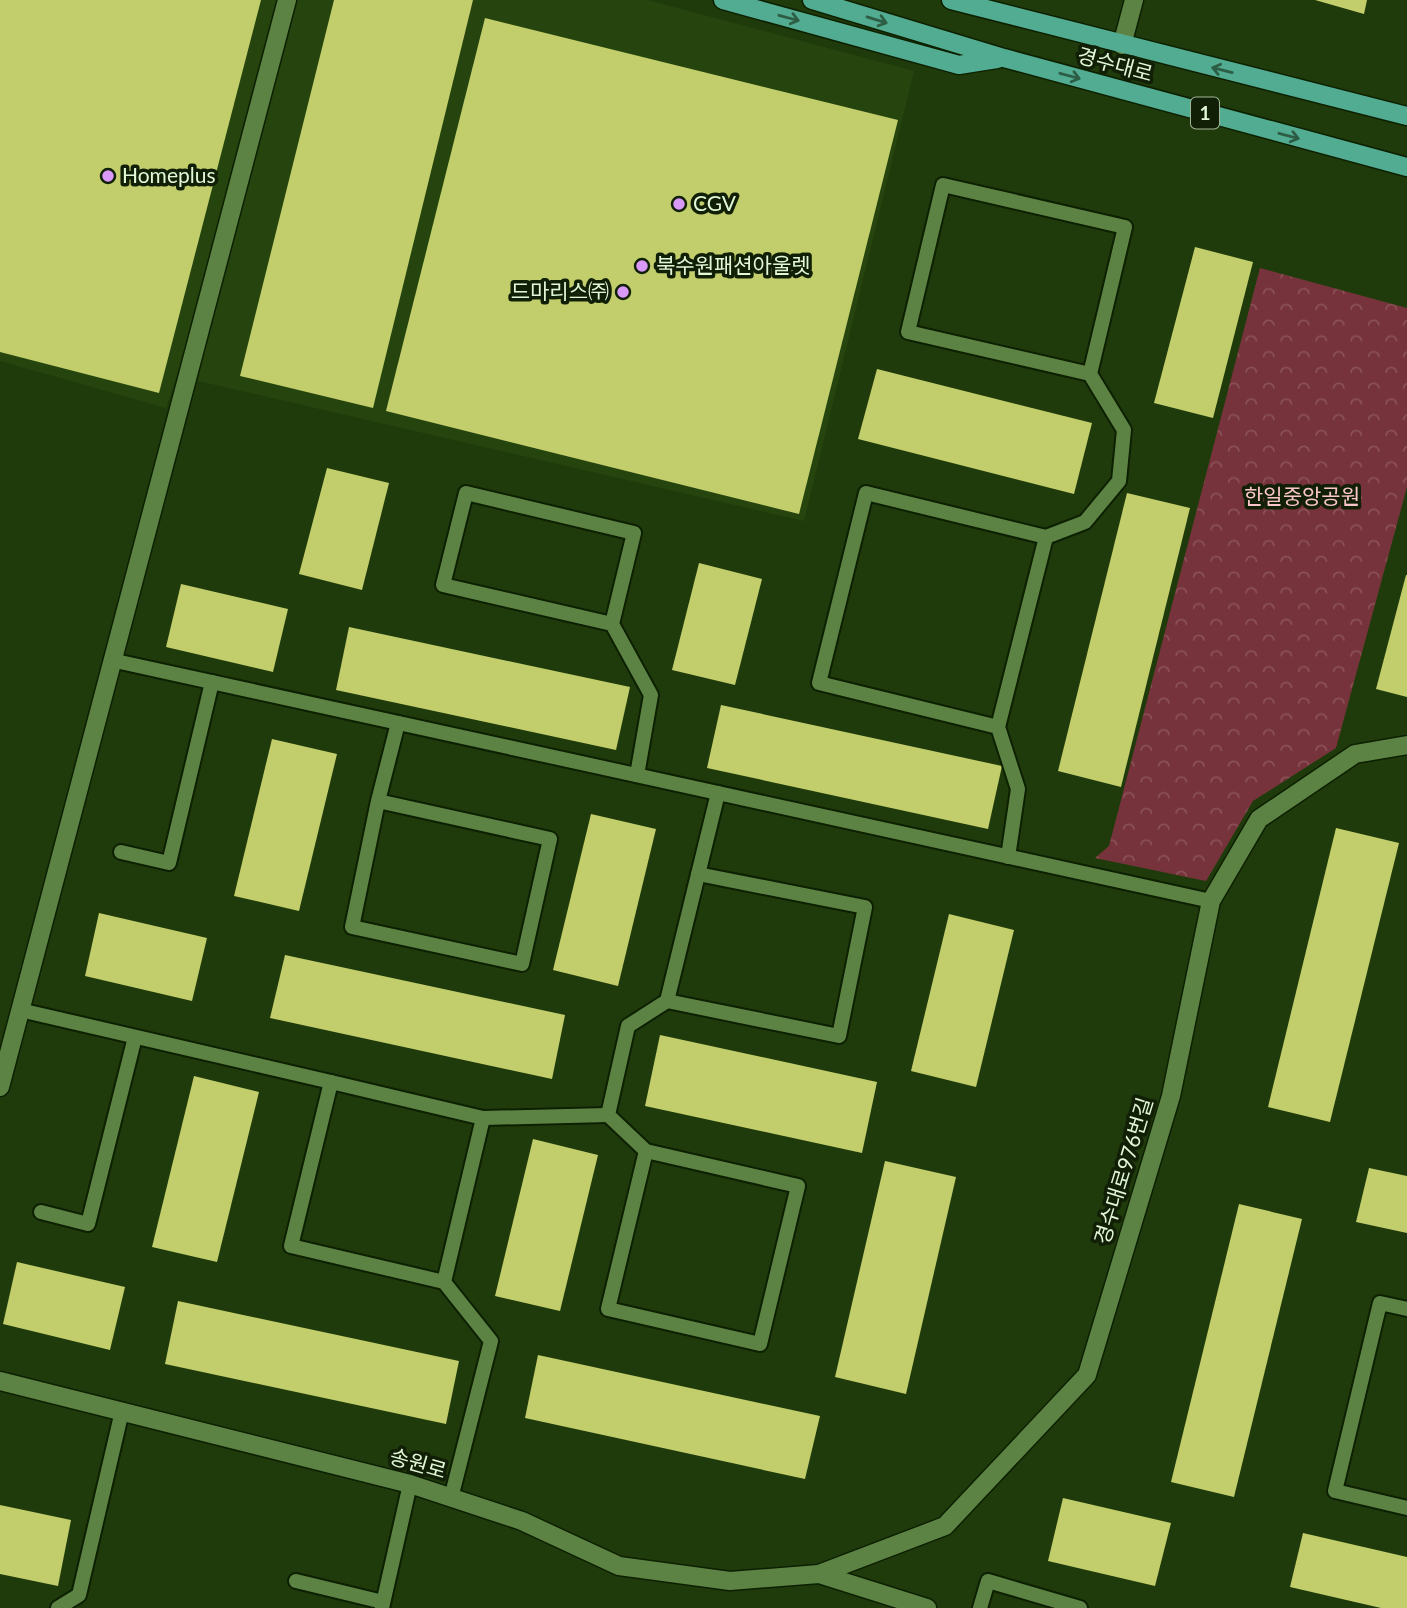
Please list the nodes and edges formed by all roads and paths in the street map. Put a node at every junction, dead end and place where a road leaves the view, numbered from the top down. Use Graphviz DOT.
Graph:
graph roads {
  1 [pos="287,0"];
  2 [pos="723,0"];
  3 [pos="812,0"];
  4 [pos="951,0"];
  5 [pos="1000,0"];
  6 [pos="1134,0"];
  7 [pos="1047,23"];
  8 [pos="1122,44"];
  9 [pos="1004,58"];
  10 [pos="1407,116"];
  11 [pos="1407,167"];
  12 [pos="1090,374"];
  13 [pos="1046,537"];
  14 [pos="612,624"];
  15 [pos="111,660"];
  16 [pos="212,682"];
  17 [pos="398,723"];
  18 [pos="998,727"];
  19 [pos="1407,744"];
  20 [pos="637,775"];
  21 [pos="718,793"];
  22 [pos="378,801"];
  23 [pos="121,852"];
  24 [pos="1008,857"];
  25 [pos="698,874"];
  26 [pos="1211,901"];
  27 [pos="667,1002"];
  28 [pos="20,1010"];
  29 [pos="135,1037"];
  30 [pos="331,1082"];
  31 [pos="0,1087"];
  32 [pos="608,1115"];
  33 [pos="483,1118"];
  34 [pos="646,1151"];
  35 [pos="41,1212"];
  36 [pos="444,1282"];
  37 [pos="1407,1309"];
  38 [pos="0,1381"];
  39 [pos="122,1410"];
  40 [pos="410,1484"];
  41 [pos="451,1497"];
  42 [pos="1407,1508"];
  43 [pos="819,1574"];
  44 [pos="296,1581"];
  45 [pos="382,1605"];
  46 [pos="58,1608"];
  47 [pos="927,1608"];
  48 [pos="980,1608"];
  49 [pos="1080,1608"];
  1 -- 15 [label="street"];
  2 -- 9 [label="main road, one-way"];
  3 -- 9 [label="main road, 경수대로 / 1, one-way"];
  4 -- 7 [label="main road, 경수대로 / 1"];
  5 -- 7 [label="main road"];
  6 -- 8 [label="street"];
  7 -- 8 [label="main road, 경수대로 / 1"];
  10 -- 8 [label="main road, 경수대로 / 1, one-way"];
  9 -- 11 [label="main road, 경수대로 / 1, one-way"];
  12 -- 12 [label="lane"];
  12 -- 13 [label="lane"];
  13 -- 18 [label="lane"];
  13 -- 18 [label="lane"];
  14 -- 14 [label="lane"];
  14 -- 20 [label="lane"];
  15 -- 16 [label="lane"];
  15 -- 28 [label="street"];
  16 -- 17 [label="lane"];
  16 -- 23 [label="lane"];
  17 -- 20 [label="lane"];
  17 -- 22 [label="lane"];
  18 -- 24 [label="lane"];
  19 -- 26 [label="street, 경수대로976번길"];
  20 -- 21 [label="lane"];
  21 -- 24 [label="lane"];
  21 -- 25 [label="lane"];
  22 -- 22 [label="lane"];
  24 -- 26 [label="lane"];
  25 -- 27 [label="lane"];
  25 -- 27 [label="lane"];
  26 -- 43 [label="street, 경수대로976번길"];
  27 -- 32 [label="lane"];
  28 -- 29 [label="lane"];
  28 -- 31 [label="street"];
  29 -- 30 [label="lane"];
  29 -- 35 [label="lane"];
  30 -- 33 [label="lane"];
  30 -- 36 [label="lane"];
  32 -- 33 [label="lane"];
  32 -- 34 [label="lane"];
  33 -- 36 [label="lane"];
  34 -- 34 [label="lane"];
  36 -- 41 [label="lane"];
  37 -- 42 [label="lane"];
  38 -- 39 [label="street, 송원로"];
  39 -- 40 [label="street, 송원로"];
  39 -- 46 [label="lane"];
  40 -- 41 [label="street, 송원로"];
  40 -- 45 [label="lane"];
  41 -- 43 [label="street, 송원로"];
  43 -- 47 [label="street"];
  44 -- 45 [label="lane"];
  48 -- 49 [label="lane"];
}
